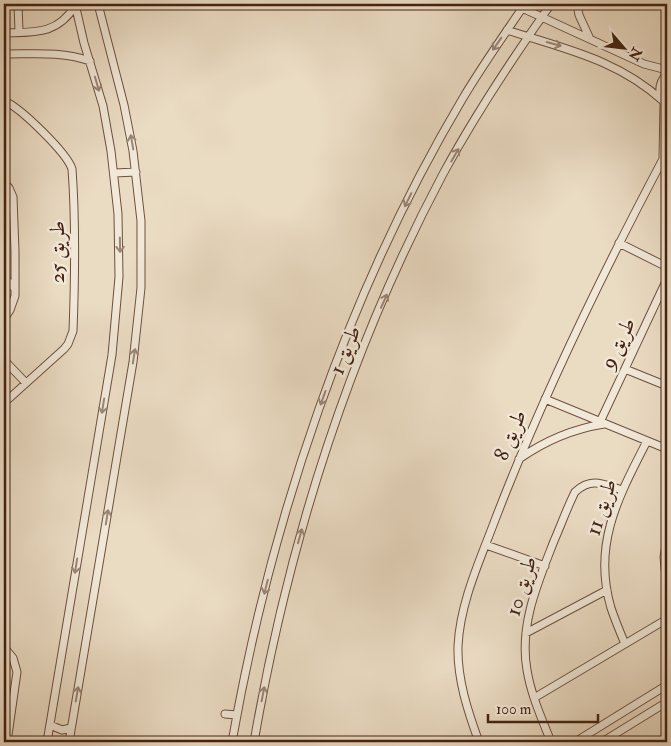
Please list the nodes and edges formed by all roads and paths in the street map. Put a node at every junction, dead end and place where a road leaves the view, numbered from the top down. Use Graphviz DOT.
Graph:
graph roads {
  1 [pos="18,4"];
  2 [pos="98,4"];
  3 [pos="550,4"];
  4 [pos="576,4"];
  5 [pos="75,5"];
  6 [pos="523,6"];
  7 [pos="541,17"];
  8 [pos="507,30"];
  9 [pos="19,32"];
  10 [pos="4,33"];
  11 [pos="527,36"];
  12 [pos="590,39"];
  13 [pos="4,54"];
  14 [pos="90,61"];
  15 [pos="667,72"];
  16 [pos="4,101"];
  17 [pos="665,104"];
  18 [pos="665,156"];
  19 [pos="136,172"];
  20 [pos="115,173"];
  21 [pos="4,182"];
  22 [pos="619,243"];
  23 [pos="667,267"];
  24 [pos="4,277"];
  25 [pos="667,278"];
  26 [pos="15,289"];
  27 [pos="4,319"];
  28 [pos="4,360"];
  29 [pos="625,369"];
  30 [pos="26,384"];
  31 [pos="667,386"];
  32 [pos="545,399"];
  33 [pos="4,403"];
  34 [pos="602,423"];
  35 [pos="647,441"];
  36 [pos="667,449"];
  37 [pos="519,459"];
  38 [pos="622,490"];
  39 [pos="667,539"];
  40 [pos="486,545"];
  41 [pos="666,556"];
  42 [pos="544,566"];
  43 [pos="667,588"];
  44 [pos="607,590"];
  45 [pos="667,619"];
  46 [pos="526,633"];
  47 [pos="625,644"];
  48 [pos="4,647"];
  49 [pos="667,685"];
  50 [pos="534,698"];
  51 [pos="667,702"];
  52 [pos="225,714"];
  53 [pos="237,715"];
  54 [pos="50,725"];
  55 [pos="71,728"];
  56 [pos="7,742"];
  57 [pos="47,742"];
  58 [pos="69,742"];
  59 [pos="232,742"];
  60 [pos="254,742"];
  61 [pos="478,742"];
  62 [pos="551,742"];
  63 [pos="575,742"];
  64 [pos="602,742"];
  1 -- 9 [label="street"];
  19 -- 2 [label="street, one-way"];
  3 -- 7 [label="street, طريق 1"];
  4 -- 12 [label="street"];
  5 -- 9 [label="street"];
  5 -- 14 [label="street"];
  6 -- 7 [label="street"];
  6 -- 8 [label="street, طريق 1"];
  7 -- 11 [label="street, طريق 1"];
  7 -- 12 [label="street"];
  8 -- 11 [label="street"];
  8 -- 53 [label="street, طريق 1, one-way"];
  9 -- 10 [label="street"];
  11 -- 17 [label="street, one-way"];
  60 -- 11 [label="street, طريق 1, one-way"];
  12 -- 15 [label="street"];
  13 -- 14 [label="street"];
  14 -- 20 [label="street, one-way"];
  15 -- 17 [label="street, طريق 8"];
  16 -- 30 [label="street, طريق 25"];
  17 -- 18 [label="street, طريق 8"];
  18 -- 22 [label="street, طريق 8"];
  19 -- 20 [label="street"];
  55 -- 19 [label="street, one-way"];
  20 -- 54 [label="street, one-way"];
  21 -- 26 [label="street"];
  22 -- 23 [label="street"];
  22 -- 32 [label="street, طريق 8"];
  24 -- 26 [label="street"];
  25 -- 29 [label="street, طريق 9"];
  26 -- 27 [label="street"];
  28 -- 30 [label="street"];
  29 -- 31 [label="street"];
  29 -- 34 [label="street, طريق 9"];
  30 -- 33 [label="street, طريق 25"];
  32 -- 34 [label="street"];
  32 -- 37 [label="street, طريق 8"];
  34 -- 35 [label="street"];
  34 -- 37 [label="street"];
  35 -- 36 [label="street"];
  35 -- 38 [label="street, طريق 11"];
  37 -- 40 [label="street, طريق 8"];
  38 -- 42 [label="street, طريق 10"];
  38 -- 44 [label="street, طريق 11"];
  39 -- 41 [label="street"];
  40 -- 42 [label="street"];
  40 -- 61 [label="street, طريق 8"];
  41 -- 43 [label="street"];
  42 -- 46 [label="street, طريق 10"];
  44 -- 46 [label="street"];
  44 -- 47 [label="street, طريق 11"];
  45 -- 47 [label="street"];
  46 -- 50 [label="street, طريق 10"];
  47 -- 50 [label="street"];
  48 -- 56 [label="street"];
  49 -- 63 [label="street"];
  50 -- 62 [label="street, طريق 10"];
  51 -- 64 [label="street"];
  52 -- 53 [label="street"];
  53 -- 59 [label="street, طريق 1"];
  54 -- 55 [label="street"];
  54 -- 57 [label="street"];
  55 -- 58 [label="street"];
}
